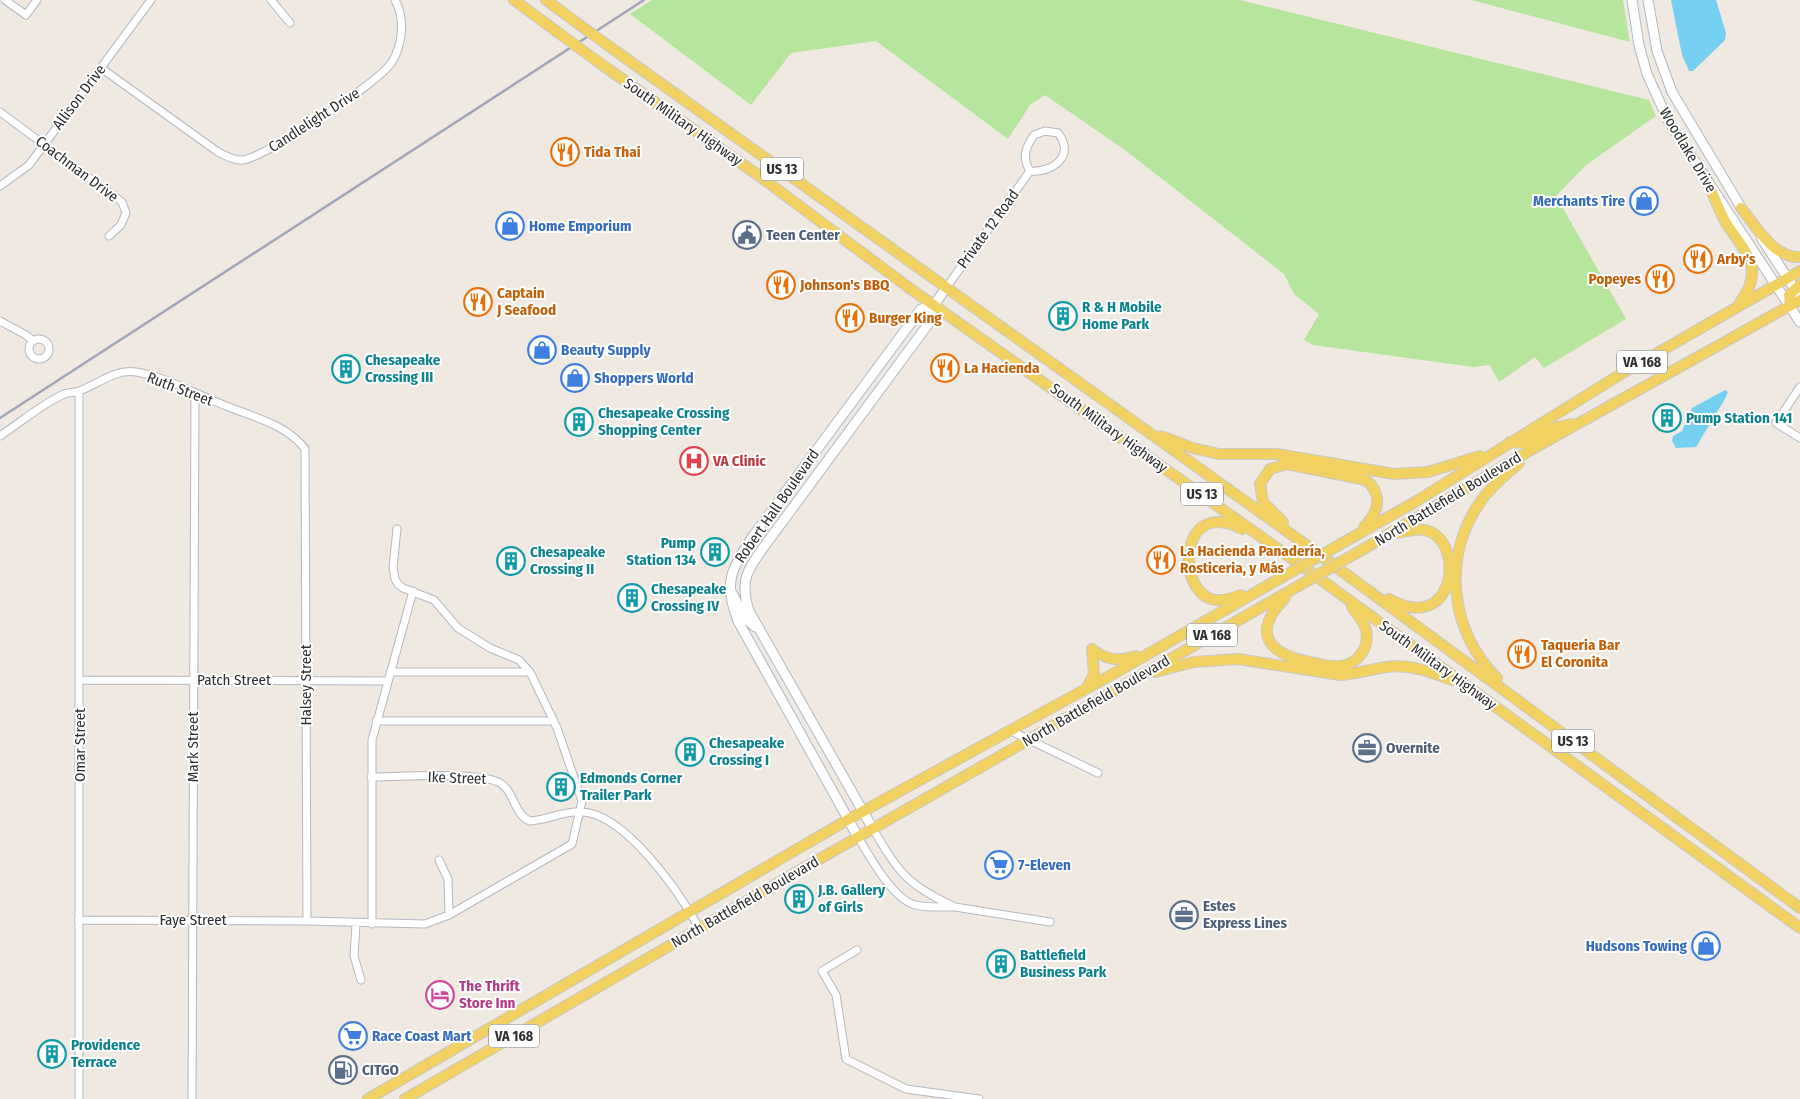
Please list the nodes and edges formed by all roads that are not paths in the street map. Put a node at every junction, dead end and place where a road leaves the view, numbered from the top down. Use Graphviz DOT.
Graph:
graph roads {
  1 [pos="5,0"];
  2 [pos="37,0"];
  3 [pos="151,0"];
  4 [pos="271,0"];
  5 [pos="395,0"];
  6 [pos="514,0"];
  7 [pos="546,0"];
  8 [pos="1632,0"];
  9 [pos="1648,0"];
  10 [pos="290,23"];
  11 [pos="101,68"];
  12 [pos="0,112"];
  13 [pos="44,144"];
  14 [pos="1030,171"];
  15 [pos="1709,185"];
  16 [pos="0,186"];
  17 [pos="1741,208"];
  18 [pos="109,236"];
  19 [pos="1800,257"];
  20 [pos="1800,270"];
  21 [pos="1788,278"];
  22 [pos="1776,285"];
  23 [pos="946,288"];
  24 [pos="1799,293"];
  25 [pos="934,305"];
  26 [pos="1790,306"];
  27 [pos="1736,308"];
  28 [pos="0,321"];
  29 [pos="1800,322"];
  30 [pos="33,342"];
  31 [pos="1800,387"];
  32 [pos="79,392"];
  33 [pos="195,394"];
  34 [pos="1583,422"];
  35 [pos="1143,428"];
  36 [pos="0,436"];
  37 [pos="1800,438"];
  38 [pos="1510,442"];
  39 [pos="1536,447"];
  40 [pos="305,449"];
  41 [pos="1499,449"];
  42 [pos="397,529"];
  43 [pos="1380,539"];
  44 [pos="1346,541"];
  45 [pos="1309,547"];
  46 [pos="1290,558"];
  47 [pos="1346,574"];
  48 [pos="1279,579"];
  49 [pos="1327,584"];
  50 [pos="729,588"];
  51 [pos="1293,589"];
  52 [pos="412,591"];
  53 [pos="760,630"];
  54 [pos="1151,652"];
  55 [pos="390,672"];
  56 [pos="530,672"];
  57 [pos="80,680"];
  58 [pos="193,680"];
  59 [pos="306,681"];
  60 [pos="387,681"];
  61 [pos="1131,681"];
  62 [pos="1463,684"];
  63 [pos="1086,689"];
  64 [pos="1533,711"];
  65 [pos="376,721"];
  66 [pos="554,721"];
  67 [pos="1009,730"];
  68 [pos="1028,739"];
  69 [pos="1098,773"];
  70 [pos="371,778"];
  71 [pos="581,811"];
  72 [pos="863,811"];
  73 [pos="848,819"];
  74 [pos="873,829"];
  75 [pos="858,837"];
  76 [pos="439,860"];
  77 [pos="955,907"];
  78 [pos="1800,908"];
  79 [pos="689,910"];
  80 [pos="449,915"];
  81 [pos="193,919"];
  82 [pos="78,920"];
  83 [pos="307,921"];
  84 [pos="1050,922"];
  85 [pos="356,924"];
  86 [pos="372,924"];
  87 [pos="699,928"];
  88 [pos="1800,928"];
  89 [pos="857,950"];
  90 [pos="361,980"];
  91 [pos="906,1090"];
  92 [pos="79,1099"];
  93 [pos="192,1099"];
  94 [pos="368,1099"];
  95 [pos="405,1099"];
  96 [pos="904,1099"];
  97 [pos="979,1099"];
  1 -- 2 [label="street"];
  3 -- 11 [label="street, Allison Drive"];
  4 -- 10 [label="street"];
  5 -- 11 [label="street, Candlelight Drive"];
  6 -- 25 [label="main road, South Military Highway / US 13, bridge"];
  7 -- 23 [label="main road, South Military Highway / US 13, bridge"];
  8 -- 15 [label="street, Woodlake Drive"];
  9 -- 17 [label="street, Woodlake Drive"];
  11 -- 13 [label="street, Allison Drive"];
  12 -- 13 [label="street, Coachman Drive"];
  13 -- 16 [label="street, Allison Drive"];
  13 -- 18 [label="street, Coachman Drive"];
  14 -- 14 [label="street"];
  14 -- 23 [label="street, Private 12 Road"];
  15 -- 22 [label="street, Woodlake Drive"];
  15 -- 27 [label="main road"];
  17 -- 19 [label="main road"];
  17 -- 21 [label="street, Woodlake Drive"];
  20 -- 21 [label="main road, VA 168"];
  21 -- 22 [label="main road, VA 168"];
  21 -- 24 [label="street, Woodlake Drive"];
  22 -- 26 [label="street, Woodlake Drive"];
  22 -- 27 [label="main road, North Battlefield Boulevard / VA 168"];
  23 -- 25 [label="street, Robert Hall Boulevard"];
  23 -- 35 [label="main road, South Military Highway / US 13"];
  24 -- 26 [label="main road"];
  25 -- 46 [label="main road, South Military Highway / US 13"];
  25 -- 50 [label="street, Robert Hall Boulevard"];
  25 -- 53 [label="street, Robert Hall Boulevard"];
  26 -- 29 [label="street, Woodlake Drive"];
  26 -- 34 [label="main road, North Battlefield Boulevard / VA 168"];
  27 -- 38 [label="main road, North Battlefield Boulevard / VA 168"];
  28 -- 30 [label="street"];
  31 -- 37 [label="street"];
  32 -- 33 [label="street, Ruth Street"];
  32 -- 36 [label="street, Ruth Street"];
  32 -- 57 [label="street, Omar Street"];
  33 -- 40 [label="street, Ruth Street"];
  33 -- 58 [label="street, Mark Street"];
  34 -- 38 [label="main road"];
  34 -- 39 [label="main road, North Battlefield Boulevard / VA 168"];
  35 -- 41 [label="main road"];
  35 -- 45 [label="main road, South Military Highway / US 13"];
  38 -- 41 [label="main road, VA 168"];
  39 -- 43 [label="main road, North Battlefield Boulevard / VA 168"];
  39 -- 64 [label="main road"];
  40 -- 59 [label="street, Halsey Street"];
  41 -- 44 [label="main road, North Battlefield Boulevard / VA 168"];
  42 -- 52 [label="street"];
  43 -- 47 [label="main road"];
  43 -- 51 [label="main road, North Battlefield Boulevard / VA 168, bridge"];
  44 -- 45 [label="main road"];
  44 -- 48 [label="main road, North Battlefield Boulevard / VA 168, bridge"];
  45 -- 47 [label="main road, South Military Highway / US 13"];
  46 -- 48 [label="main road"];
  46 -- 49 [label="main road, South Military Highway / US 13"];
  47 -- 64 [label="main road, South Military Highway / US 13"];
  48 -- 54 [label="main road, North Battlefield Boulevard / VA 168"];
  49 -- 51 [label="main road"];
  49 -- 62 [label="main road, South Military Highway / US 13"];
  50 -- 53 [label="street"];
  50 -- 73 [label="street, Robert Hall Boulevard"];
  51 -- 61 [label="main road, North Battlefield Boulevard / VA 168"];
  52 -- 55 [label="street"];
  52 -- 56 [label="street"];
  53 -- 72 [label="street, Robert Hall Boulevard"];
  54 -- 63 [label="main road, North Battlefield Boulevard / VA 168"];
  54 -- 63 [label="main road"];
  55 -- 56 [label="street"];
  55 -- 60 [label="street"];
  56 -- 66 [label="street"];
  57 -- 58 [label="street, Patch Street"];
  57 -- 82 [label="street, Omar Street"];
  58 -- 59 [label="street, Patch Street"];
  58 -- 81 [label="street, Mark Street"];
  59 -- 60 [label="street, Patch Street"];
  59 -- 83 [label="street, Halsey Street"];
  60 -- 65 [label="street"];
  61 -- 62 [label="main road"];
  61 -- 68 [label="main road, North Battlefield Boulevard / VA 168"];
  62 -- 88 [label="main road, South Military Highway / US 13"];
  63 -- 67 [label="main road, North Battlefield Boulevard / VA 168"];
  64 -- 78 [label="main road, South Military Highway / US 13"];
  65 -- 66 [label="street"];
  65 -- 70 [label="street"];
  66 -- 71 [label="street"];
  67 -- 68 [label="street"];
  67 -- 72 [label="main road, North Battlefield Boulevard / VA 168"];
  68 -- 69 [label="street"];
  68 -- 74 [label="main road, North Battlefield Boulevard / VA 168"];
  70 -- 71 [label="street, Ike Street"];
  70 -- 86 [label="street"];
  71 -- 79 [label="street"];
  71 -- 80 [label="street"];
  72 -- 73 [label="main road, North Battlefield Boulevard / VA 168"];
  72 -- 74 [label="street, Robert Hall Boulevard"];
  73 -- 75 [label="street, Robert Hall Boulevard"];
  73 -- 79 [label="main road, North Battlefield Boulevard / VA 168"];
  74 -- 75 [label="main road, North Battlefield Boulevard / VA 168"];
  74 -- 77 [label="street"];
  75 -- 77 [label="street"];
  75 -- 87 [label="main road, North Battlefield Boulevard / VA 168"];
  76 -- 80 [label="street"];
  77 -- 84 [label="street"];
  79 -- 87 [label="street"];
  79 -- 94 [label="main road, North Battlefield Boulevard / VA 168"];
  80 -- 86 [label="street"];
  81 -- 82 [label="street, Faye Street"];
  81 -- 83 [label="street, Faye Street"];
  81 -- 93 [label="street, Mark Street"];
  82 -- 92 [label="street, Omar Street"];
  83 -- 85 [label="street"];
  85 -- 86 [label="street"];
  85 -- 90 [label="street"];
  87 -- 95 [label="main road, North Battlefield Boulevard / VA 168"];
  89 -- 91 [label="street"];
  91 -- 96 [label="street"];
  91 -- 97 [label="street"];
}
